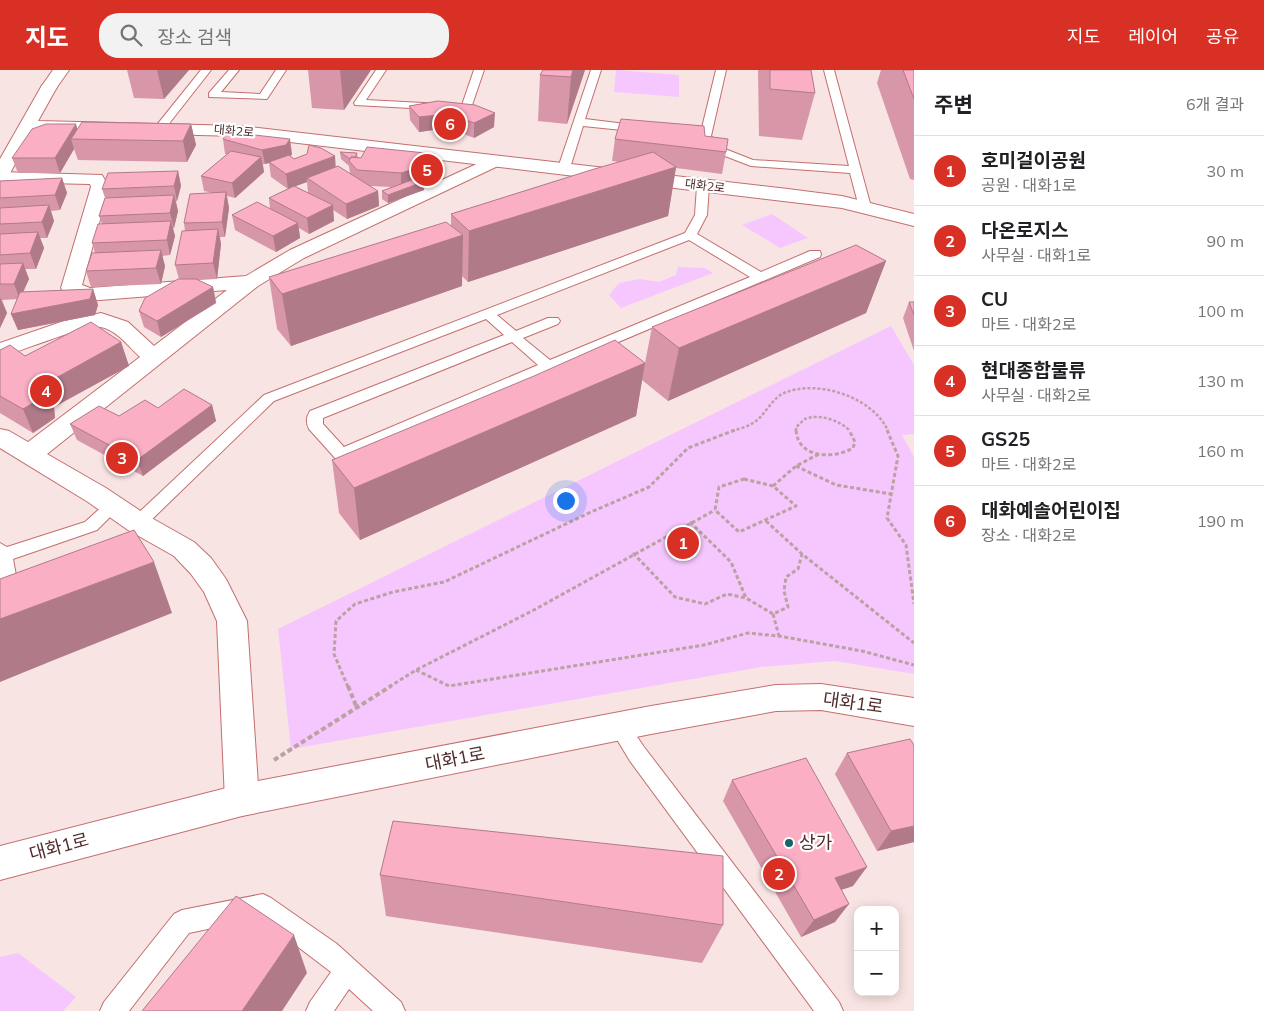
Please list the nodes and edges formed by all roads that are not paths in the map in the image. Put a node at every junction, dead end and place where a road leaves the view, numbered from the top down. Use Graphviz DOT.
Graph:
graph roads {
  1 [pos="60,70"];
  2 [pos="206,70"];
  3 [pos="234,70"];
  4 [pos="281,70"];
  5 [pos="381,70"];
  6 [pos="479,70"];
  7 [pos="596,70"];
  8 [pos="721,70"];
  9 [pos="829,70"];
  10 [pos="579,122"];
  11 [pos="28,126"];
  12 [pos="160,128"];
  13 [pos="656,131"];
  14 [pos="494,161"];
  15 [pos="564,168"];
  16 [pos="856,170"];
  17 [pos="0,176"];
  18 [pos="703,186"];
  19 [pos="865,207"];
  20 [pos="914,220"];
  21 [pos="690,235"];
  22 [pos="815,254"];
  23 [pos="760,277"];
  24 [pos="251,282"];
  25 [pos="487,313"];
  26 [pos="553,321"];
  27 [pos="513,336"];
  28 [pos="0,350"];
  29 [pos="154,358"];
  30 [pos="548,366"];
  31 [pos="0,437"];
  32 [pos="30,454"];
  33 [pos="113,506"];
  34 [pos="138,523"];
  35 [pos="1,552"];
  36 [pos="0,596"];
  37 [pos="914,712"];
  38 [pos="620,728"];
  39 [pos="242,800"];
  40 [pos="0,863"];
  41 [pos="347,970"];
  42 [pos="825,1010"];
  43 [pos="112,1011"];
  44 [pos="319,1011"];
  45 [pos="392,1011"];
  1 -- 11 [label="street"];
  2 -- 12 [label="lane"];
  3 -- 4 [label="lane"];
  5 -- 6 [label="lane"];
  7 -- 10 [label="lane"];
  8 -- 16 [label="lane"];
  9 -- 16 [label="lane"];
  10 -- 13 [label="lane"];
  10 -- 15 [label="lane"];
  11 -- 12 [label="street, 대화2로"];
  11 -- 17 [label="street"];
  12 -- 14 [label="street, 대화2로"];
  14 -- 15 [label="street, 대화2로"];
  14 -- 24 [label="street"];
  15 -- 18 [label="street, 대화2로"];
  16 -- 19 [label="lane"];
  17 -- 24 [label="street"];
  18 -- 19 [label="street, 대화2로"];
  18 -- 21 [label="lane"];
  19 -- 20 [label="street, 대화2로"];
  21 -- 23 [label="lane"];
  21 -- 25 [label="lane"];
  22 -- 23 [label="lane"];
  23 -- 30 [label="lane"];
  24 -- 29 [label="street"];
  25 -- 27 [label="lane"];
  25 -- 34 [label="lane"];
  26 -- 27 [label="lane"];
  27 -- 30 [label="lane"];
  27 -- 30 [label="lane"];
  28 -- 29 [label="street"];
  29 -- 32 [label="street"];
  31 -- 32 [label="street"];
  32 -- 33 [label="street"];
  33 -- 34 [label="street"];
  33 -- 35 [label="lane"];
  34 -- 39 [label="street"];
  35 -- 36 [label="lane"];
  37 -- 38 [label="street, 대화1로"];
  38 -- 39 [label="street, 대화1로"];
  38 -- 42 [label="lane"];
  39 -- 40 [label="street, 대화1로"];
  41 -- 43 [label="lane"];
  41 -- 44 [label="lane"];
  41 -- 45 [label="lane"];
}
